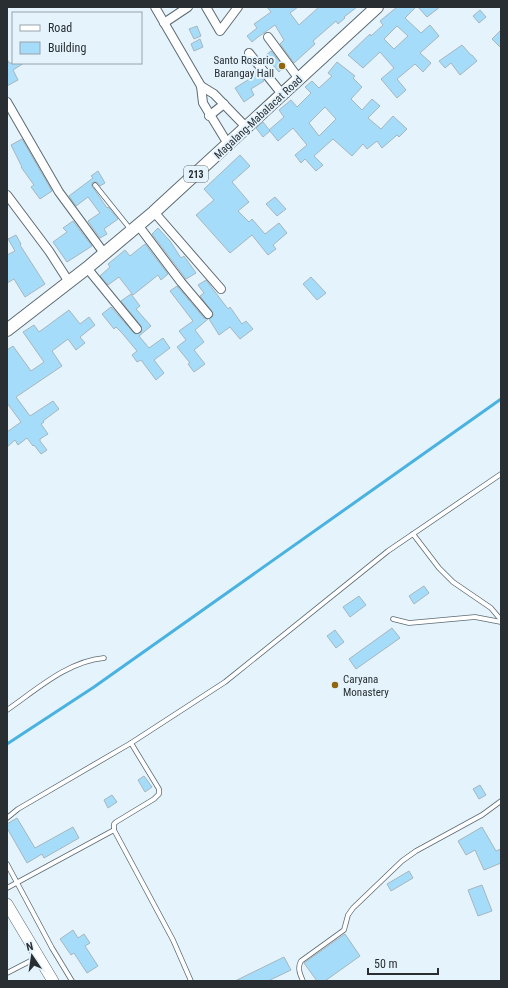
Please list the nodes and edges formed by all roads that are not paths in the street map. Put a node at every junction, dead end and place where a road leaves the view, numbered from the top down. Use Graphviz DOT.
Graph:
graph roads {
  1 [pos="155,7"];
  2 [pos="188,7"];
  3 [pos="206,7"];
  4 [pos="238,7"];
  5 [pos="377,7"];
  6 [pos="164,23"];
  7 [pos="268,37"];
  8 [pos="248,53"];
  9 [pos="299,79"];
  10 [pos="201,86"];
  11 [pos="282,94"];
  12 [pos="7,102"];
  13 [pos="224,104"];
  14 [pos="209,116"];
  15 [pos="246,128"];
  16 [pos="228,144"];
  17 [pos="96,185"];
  18 [pos="8,199"];
  19 [pos="154,212"];
  20 [pos="134,228"];
  21 [pos="104,253"];
  22 [pos="87,268"];
  23 [pos="69,282"];
  24 [pos="221,289"];
  25 [pos="208,314"];
  26 [pos="137,329"];
  27 [pos="7,330"];
  28 [pos="501,474"];
  29 [pos="413,534"];
  30 [pos="393,619"];
  31 [pos="501,621"];
  32 [pos="104,658"];
  33 [pos="7,710"];
  34 [pos="131,743"];
  35 [pos="501,801"];
  36 [pos="7,818"];
  37 [pos="114,830"];
  38 [pos="7,864"];
  39 [pos="17,883"];
  40 [pos="7,888"];
  41 [pos="7,904"];
  42 [pos="38,956"];
  43 [pos="7,973"];
  44 [pos="53,981"];
  45 [pos="72,981"];
  46 [pos="191,981"];
  47 [pos="303,981"];
  1 -- 6 [label="street"];
  2 -- 6 [label="street"];
  3 -- 4 [label="street"];
  5 -- 9 [label="main road, Magalang-Mabalacat Road / 213"];
  6 -- 10 [label="street"];
  7 -- 9 [label="street"];
  8 -- 11 [label="street"];
  9 -- 11 [label="main road, Magalang-Mabalacat Road / 213"];
  10 -- 13 [label="street"];
  10 -- 14 [label="street"];
  11 -- 15 [label="main road, Magalang-Mabalacat Road / 213"];
  12 -- 21 [label="street"];
  13 -- 14 [label="street"];
  13 -- 15 [label="street"];
  14 -- 16 [label="street"];
  15 -- 16 [label="main road, Magalang-Mabalacat Road / 213"];
  16 -- 19 [label="main road, Magalang-Mabalacat Road / 213"];
  17 -- 20 [label="lane"];
  18 -- 23 [label="street"];
  19 -- 20 [label="main road, Magalang-Mabalacat Road / 213"];
  19 -- 24 [label="street"];
  20 -- 21 [label="main road, Magalang-Mabalacat Road / 213"];
  20 -- 25 [label="street"];
  21 -- 22 [label="main road, Magalang-Mabalacat Road / 213"];
  22 -- 23 [label="main road, Magalang-Mabalacat Road / 213"];
  22 -- 26 [label="street"];
  23 -- 27 [label="main road, Magalang-Mabalacat Road / 213"];
  28 -- 29 [label="lane"];
  29 -- 31 [label="lane"];
  29 -- 34 [label="lane"];
  30 -- 31 [label="lane"];
  32 -- 33 [label="lane"];
  34 -- 36 [label="lane"];
  34 -- 37 [label="lane"];
  35 -- 47 [label="lane"];
  37 -- 39 [label="lane"];
  37 -- 46 [label="lane"];
  38 -- 39 [label="lane"];
  39 -- 40 [label="lane"];
  39 -- 45 [label="lane"];
  41 -- 42 [label="street"];
  42 -- 43 [label="lane"];
  42 -- 44 [label="street"];
}
